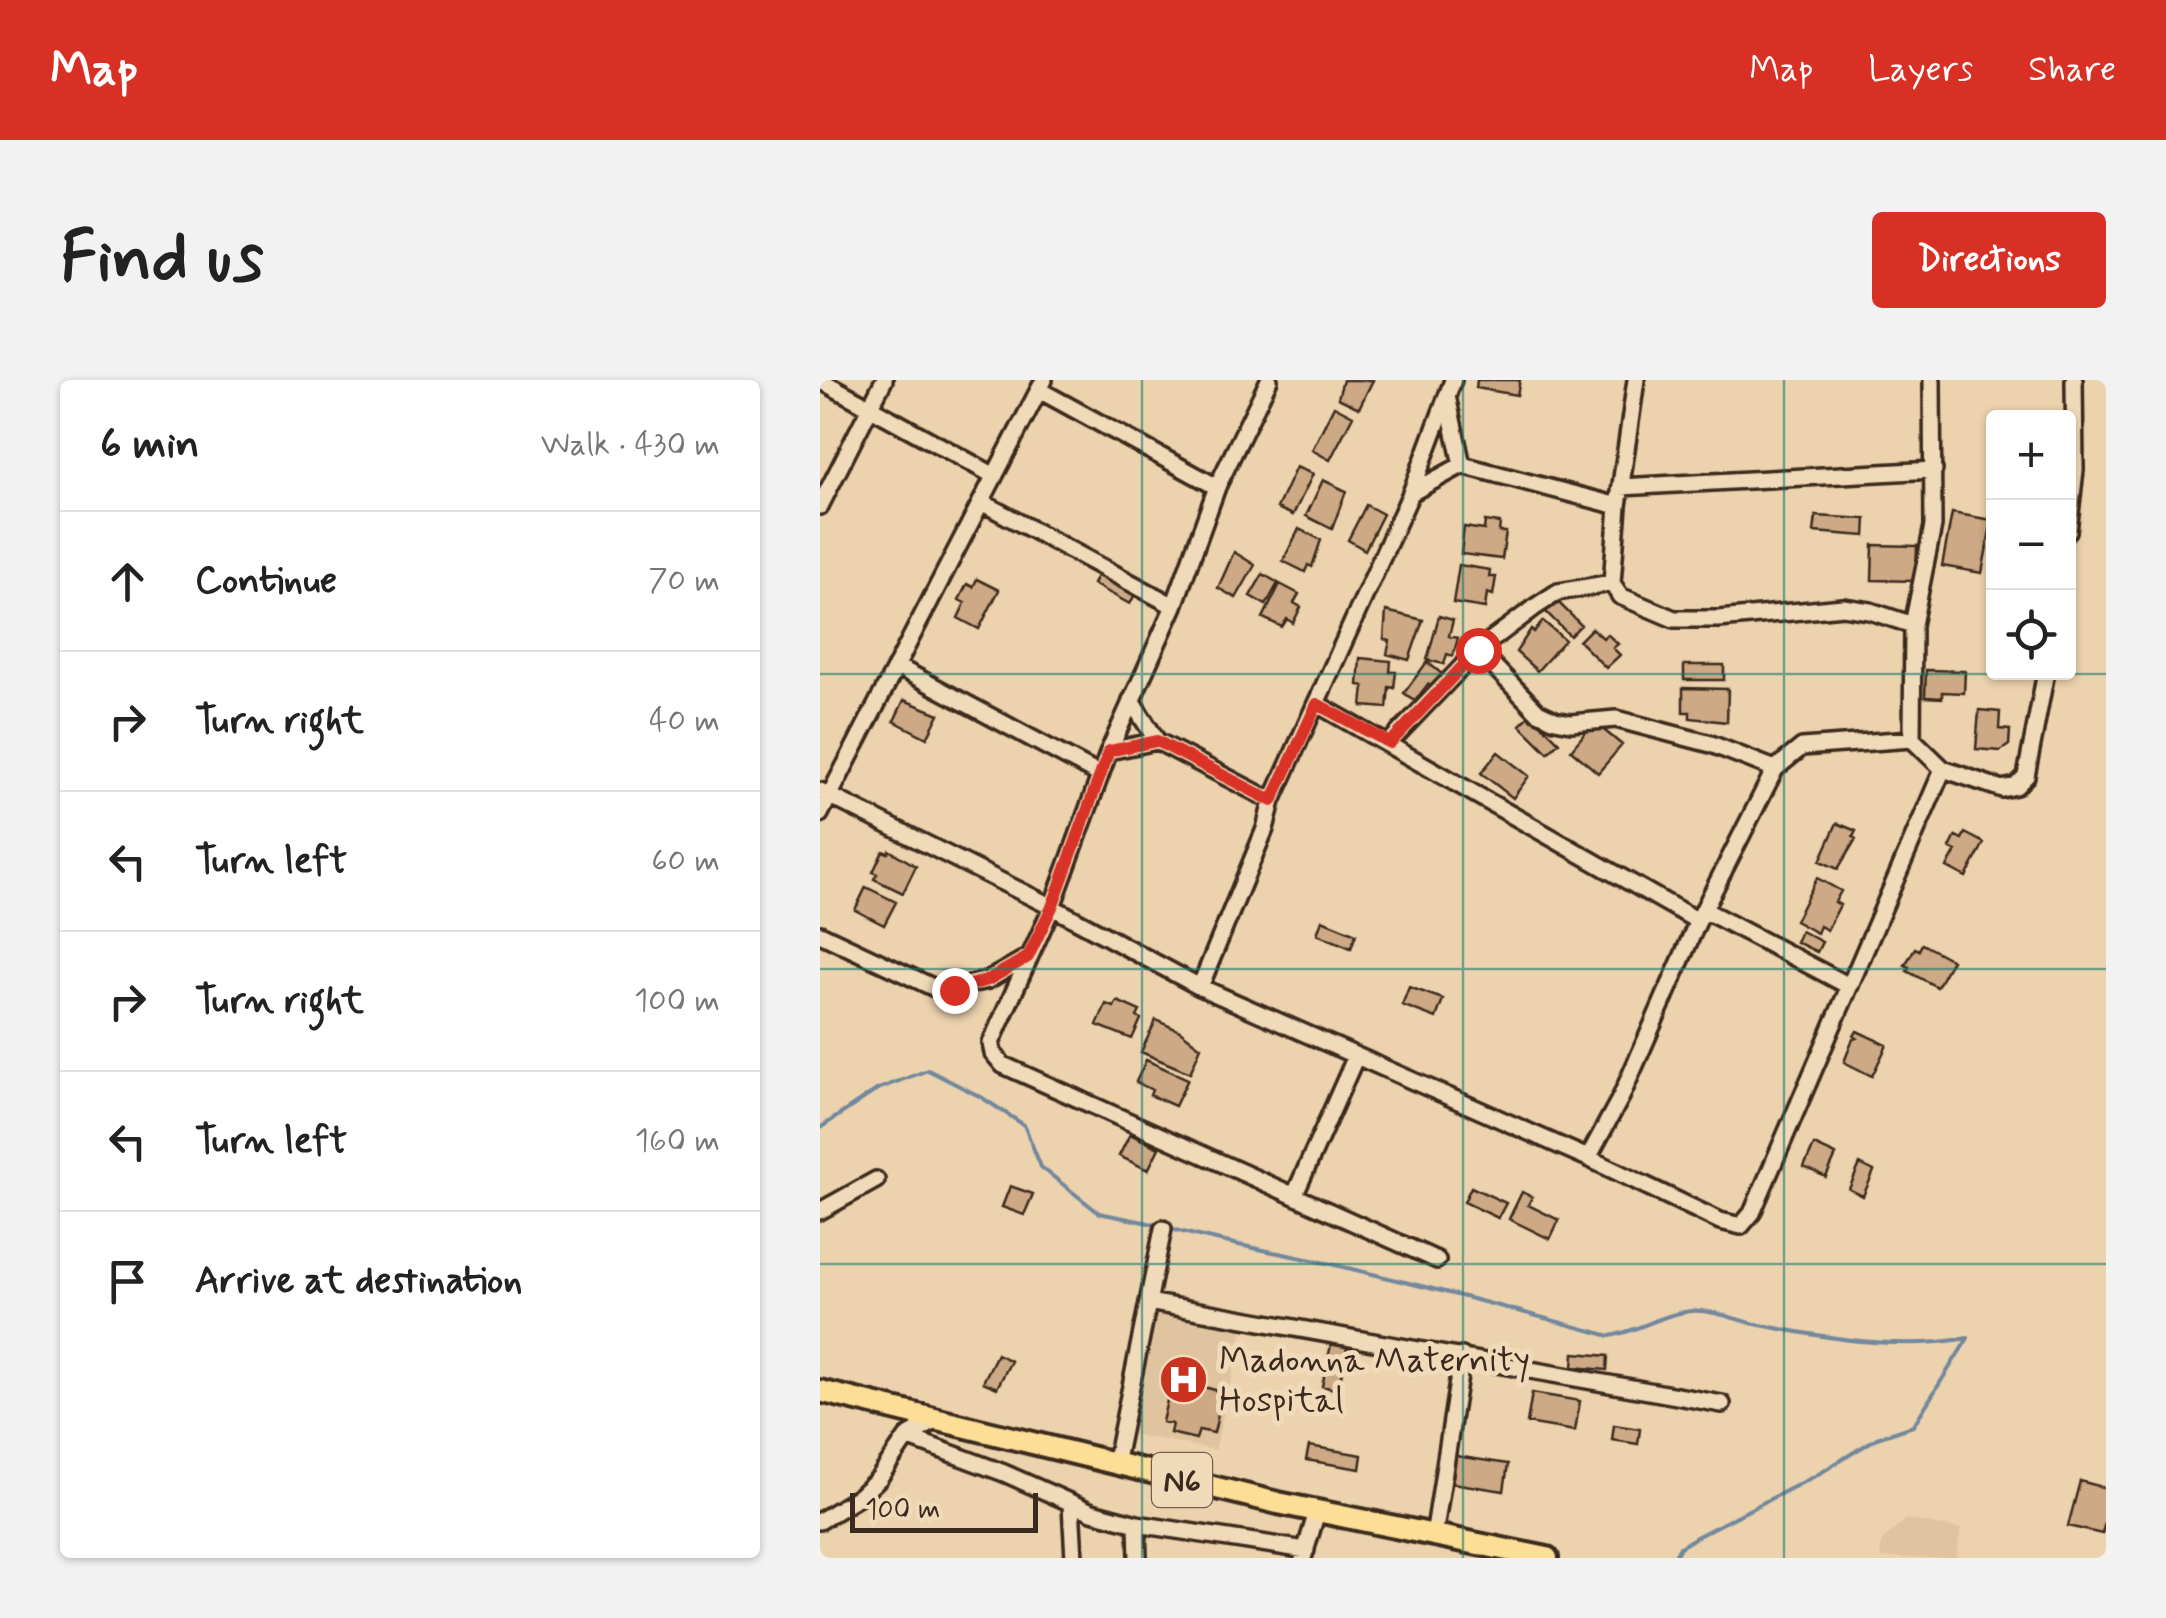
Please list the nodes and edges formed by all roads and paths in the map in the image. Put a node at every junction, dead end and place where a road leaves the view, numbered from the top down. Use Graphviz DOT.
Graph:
graph roads {
  1 [pos="820,380"];
  2 [pos="884,380"];
  3 [pos="1269,380"];
  4 [pos="1636,380"];
  5 [pos="1932,380"];
  6 [pos="2074,380"];
  7 [pos="1042,385"];
  8 [pos="1450,388"];
  9 [pos="870,406"];
  10 [pos="1462,465"];
  11 [pos="1934,470"];
  12 [pos="992,475"];
  13 [pos="1217,487"];
  14 [pos="1622,487"];
  15 [pos="1410,493"];
  16 [pos="2072,500"];
  17 [pos="981,502"];
  18 [pos="820,506"];
  19 [pos="1618,506"];
  20 [pos="1612,582"];
  21 [pos="1174,606"];
  22 [pos="1914,625"];
  23 [pos="1478,650"];
  24 [pos="896,666"];
  25 [pos="2044,680"];
  26 [pos="1131,700"];
  27 [pos="1317,704"];
  28 [pos="1912,739"];
  29 [pos="1157,741"];
  30 [pos="1390,743"];
  31 [pos="1109,751"];
  32 [pos="1775,769"];
  33 [pos="1943,769"];
  34 [pos="1100,775"];
  35 [pos="825,793"];
  36 [pos="1272,801"];
  37 [pos="820,814"];
  38 [pos="1052,907"];
  39 [pos="1701,915"];
  40 [pos="820,934"];
  41 [pos="1028,957"];
  42 [pos="1849,986"];
  43 [pos="1200,988"];
  44 [pos="1356,1056"];
  45 [pos="1588,1158"];
  46 [pos="876,1180"];
  47 [pos="1295,1194"];
  48 [pos="820,1211"];
  49 [pos="1163,1228"];
  50 [pos="1437,1260"];
  51 [pos="1148,1302"];
  52 [pos="1462,1356"];
  53 [pos="820,1391"];
  54 [pos="1722,1404"];
  55 [pos="937,1420"];
  56 [pos="907,1437"];
  57 [pos="1115,1465"];
  58 [pos="1070,1505"];
  59 [pos="1318,1512"];
  60 [pos="820,1521"];
  61 [pos="1137,1524"];
  62 [pos="1434,1536"];
  63 [pos="1304,1554"];
  64 [pos="1074,1558"];
  65 [pos="1138,1558"];
  66 [pos="1547,1558"];
  1 -- 9 [label="street"];
  2 -- 9 [label="street"];
  3 -- 13 [label="street"];
  4 -- 14 [label="street"];
  5 -- 11 [label="street"];
  6 -- 16 [label="street"];
  7 -- 12 [label="street"];
  7 -- 13 [label="street"];
  8 -- 10 [label="street"];
  8 -- 15 [label="street"];
  9 -- 12 [label="street"];
  9 -- 18 [label="street"];
  10 -- 15 [label="street"];
  10 -- 19 [label="street"];
  11 -- 14 [label="street"];
  11 -- 22 [label="street"];
  12 -- 17 [label="street"];
  13 -- 21 [label="street"];
  14 -- 19 [label="street"];
  15 -- 27 [label="street"];
  17 -- 21 [label="street"];
  17 -- 24 [label="street"];
  19 -- 20 [label="street"];
  20 -- 22 [label="street"];
  20 -- 23 [label="street"];
  21 -- 26 [label="street"];
  22 -- 28 [label="street"];
  23 -- 30 [label="street"];
  23 -- 32 [label="street"];
  24 -- 34 [label="street"];
  24 -- 35 [label="street"];
  25 -- 33 [label="street"];
  26 -- 29 [label="street"];
  26 -- 31 [label="street"];
  27 -- 30 [label="street"];
  27 -- 36 [label="street"];
  28 -- 32 [label="street"];
  28 -- 33 [label="street"];
  29 -- 31 [label="street"];
  29 -- 36 [label="street"];
  30 -- 39 [label="street"];
  31 -- 34 [label="street"];
  32 -- 39 [label="street"];
  33 -- 42 [label="street"];
  34 -- 38 [label="street"];
  35 -- 37 [label="street"];
  35 -- 38 [label="street"];
  36 -- 43 [label="street"];
  38 -- 41 [label="street"];
  38 -- 43 [label="street"];
  39 -- 42 [label="street"];
  39 -- 45 [label="street"];
  40 -- 41 [label="street"];
  41 -- 47 [label="street"];
  42 -- 45 [label="street"];
  43 -- 44 [label="street"];
  44 -- 45 [label="street"];
  44 -- 47 [label="street"];
  46 -- 48 [label="street"];
  47 -- 50 [label="street"];
  49 -- 51 [label="street"];
  51 -- 52 [label="street"];
  51 -- 57 [label="street"];
  52 -- 54 [label="street"];
  52 -- 62 [label="street"];
  53 -- 55 [label="main road, N6"];
  55 -- 56 [label="street"];
  55 -- 57 [label="main road, N6"];
  56 -- 58 [label="street"];
  56 -- 60 [label="street"];
  57 -- 59 [label="main road, N6"];
  58 -- 61 [label="street"];
  58 -- 64 [label="street"];
  59 -- 62 [label="main road, N6"];
  59 -- 63 [label="street"];
  61 -- 63 [label="street"];
  61 -- 65 [label="street"];
  62 -- 66 [label="main road, N6"];
}
